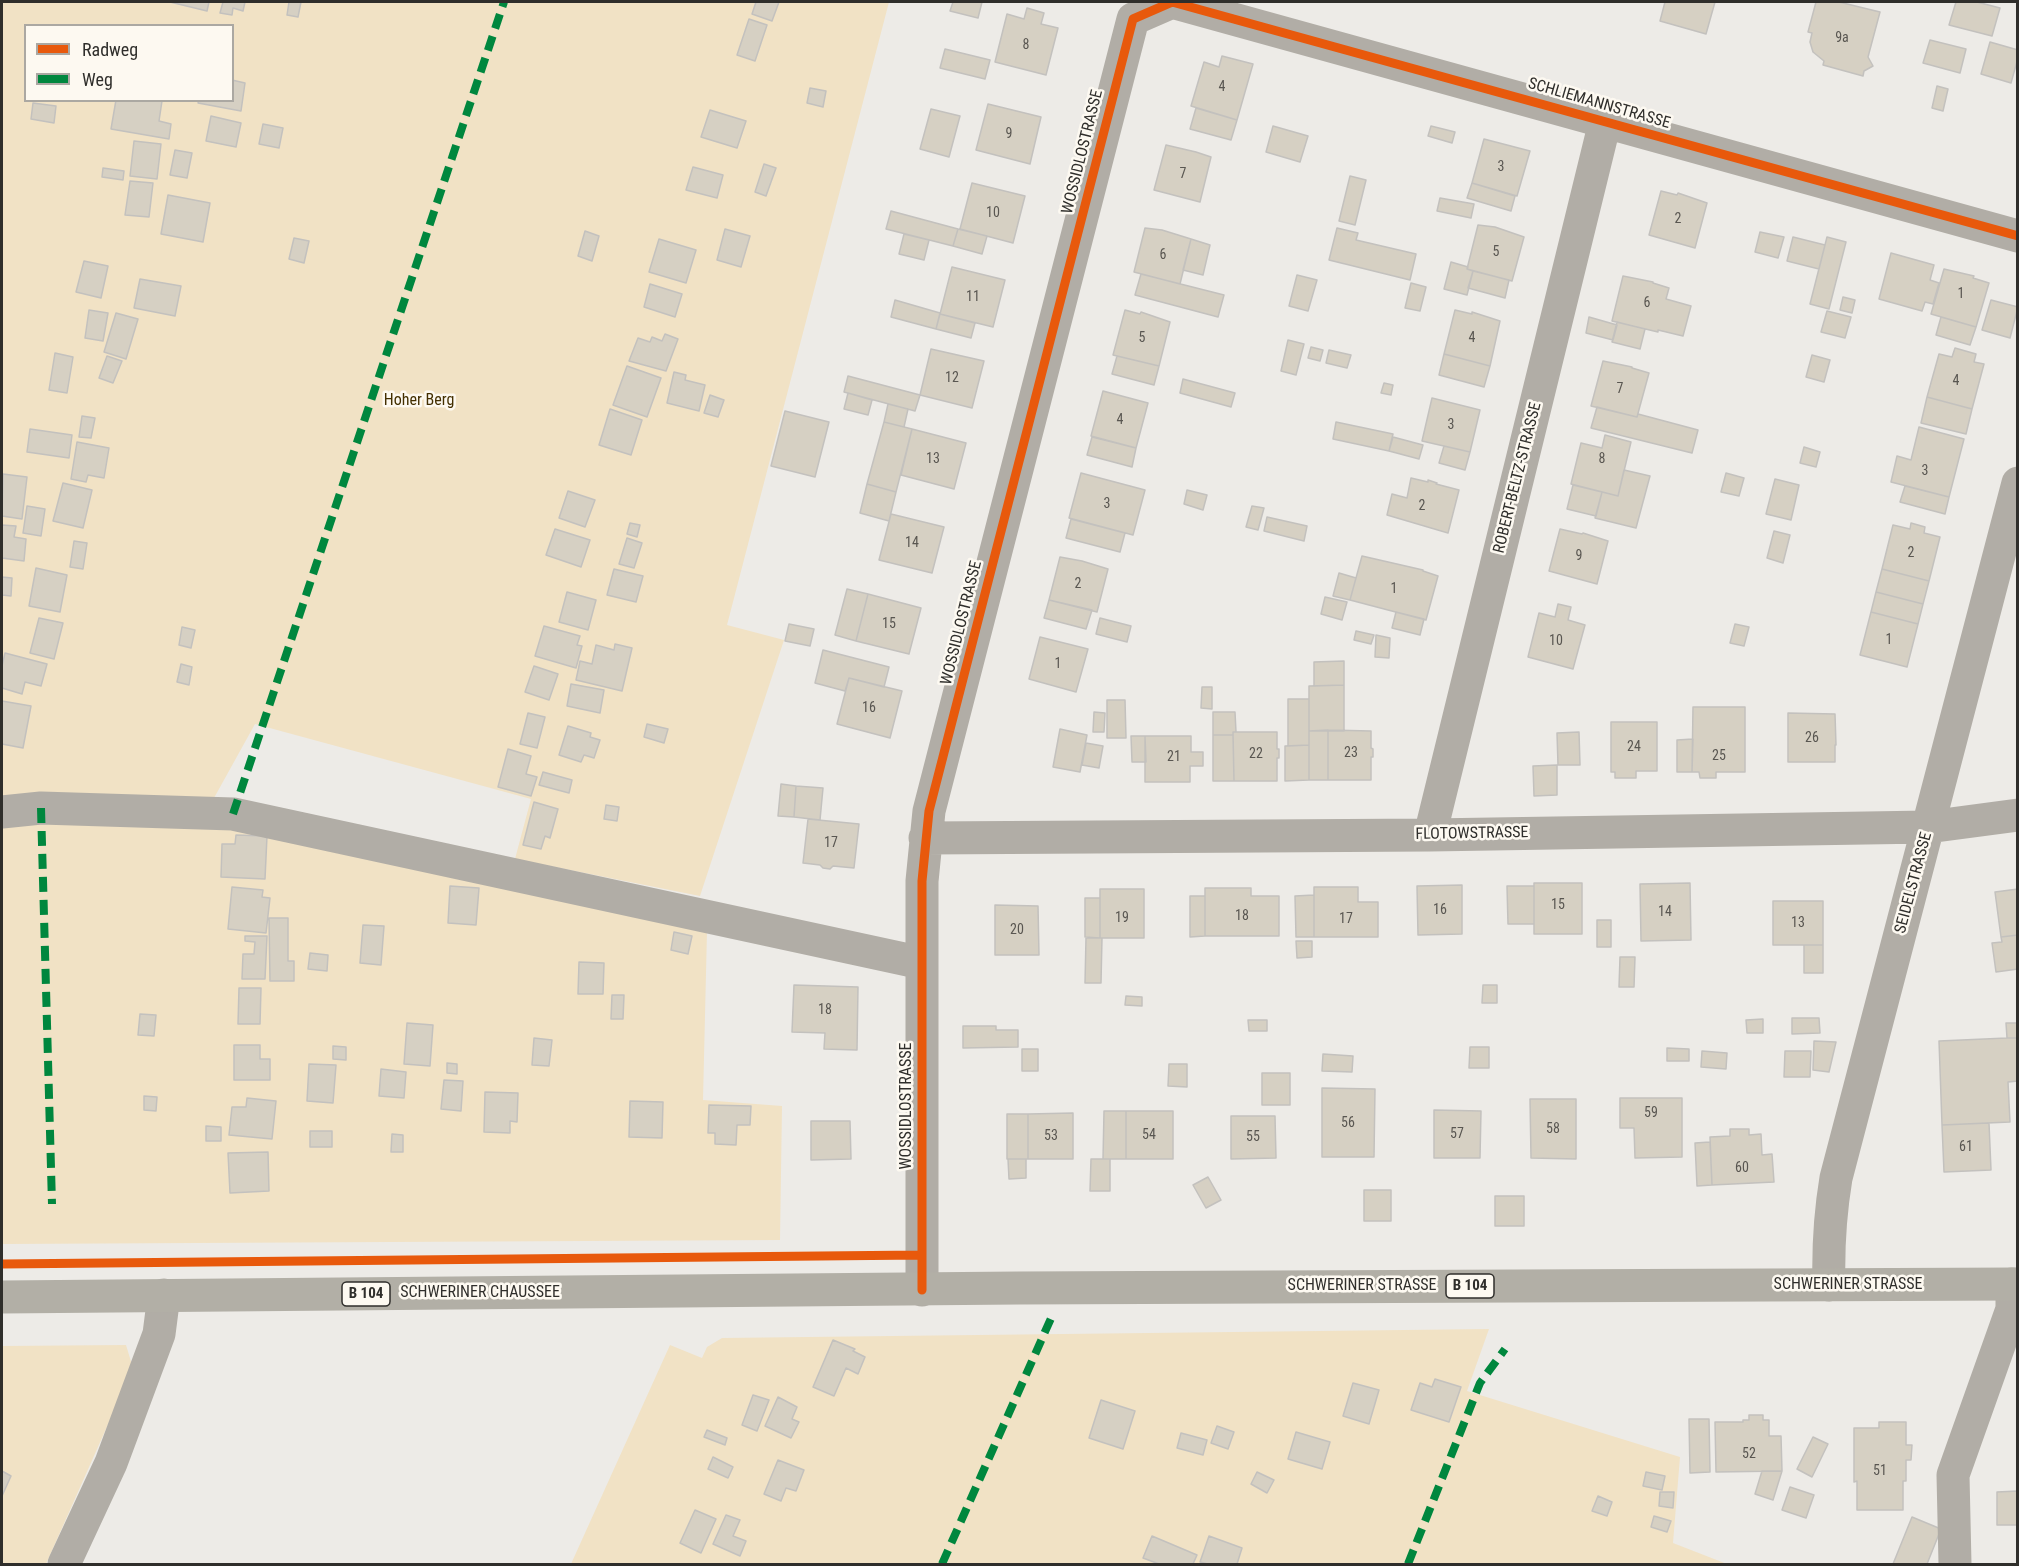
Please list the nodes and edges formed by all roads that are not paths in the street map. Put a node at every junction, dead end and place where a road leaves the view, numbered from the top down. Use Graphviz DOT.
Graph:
graph roads {
  1 [pos="1172,2"];
  2 [pos="1605,122"];
  3 [pos="2018,236"];
  4 [pos="2018,483"];
  5 [pos="2,812"];
  6 [pos="2018,815"];
  7 [pos="1928,827"];
  8 [pos="1430,835"];
  9 [pos="925,838"];
  10 [pos="922,963"];
  11 [pos="2015,1284"];
  12 [pos="1829,1285"];
  13 [pos="922,1290"];
  14 [pos="164,1295"];
  15 [pos="2,1297"];
  16 [pos="64,1564"];
  17 [pos="1955,1564"];
  1 -- 2 [label="street, SCHLIEMANNSTRASSE"];
  1 -- 9 [label="street, WOSSIDLOSTRASSE"];
  2 -- 3 [label="street, SCHLIEMANNSTRASSE"];
  2 -- 8 [label="street, ROBERT-BELTZ-STRASSE"];
  4 -- 7 [label="street, SEIDELSTRASSE"];
  5 -- 10 [label="street"];
  6 -- 7 [label="street, FLOTOWSTRASSE"];
  7 -- 8 [label="street, FLOTOWSTRASSE"];
  7 -- 12 [label="street, SEIDELSTRASSE"];
  8 -- 9 [label="street, FLOTOWSTRASSE"];
  9 -- 10 [label="street, WOSSIDLOSTRASSE"];
  10 -- 13 [label="street, WOSSIDLOSTRASSE"];
  11 -- 12 [label="main road, SCHWERINER STRASSE / B 104"];
  11 -- 17 [label="street"];
  12 -- 13 [label="main road, SCHWERINER STRASSE / B 104"];
  13 -- 14 [label="main road, SCHWERINER CHAUSSEE / B 104"];
  14 -- 15 [label="main road, SCHWERINER CHAUSSEE / B 104"];
  14 -- 16 [label="street"];
}
